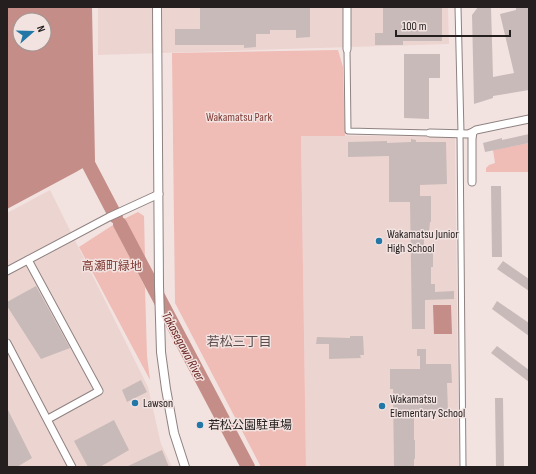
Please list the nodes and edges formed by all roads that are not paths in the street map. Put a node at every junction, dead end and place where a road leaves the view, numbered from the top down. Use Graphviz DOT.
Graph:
graph roads {
  1 [pos="157,7"];
  2 [pos="347,7"];
  3 [pos="458,7"];
  4 [pos="347,49"];
  5 [pos="529,119"];
  6 [pos="473,132"];
  7 [pos="430,133"];
  8 [pos="461,133"];
  9 [pos="472,182"];
  10 [pos="159,194"];
  11 [pos="28,260"];
  12 [pos="7,271"];
  13 [pos="7,343"];
  14 [pos="48,419"];
  15 [pos="72,467"];
  16 [pos="185,467"];
  17 [pos="463,467"];
  1 -- 10 [label="street"];
  2 -- 4 [label="street"];
  3 -- 8 [label="street"];
  4 -- 7 [label="street"];
  5 -- 6 [label="street"];
  6 -- 8 [label="street"];
  6 -- 9 [label="street"];
  7 -- 8 [label="street"];
  8 -- 17 [label="street"];
  10 -- 11 [label="street"];
  10 -- 16 [label="street"];
  11 -- 12 [label="street"];
  11 -- 14 [label="street"];
  13 -- 14 [label="street"];
  14 -- 15 [label="street"];
}
